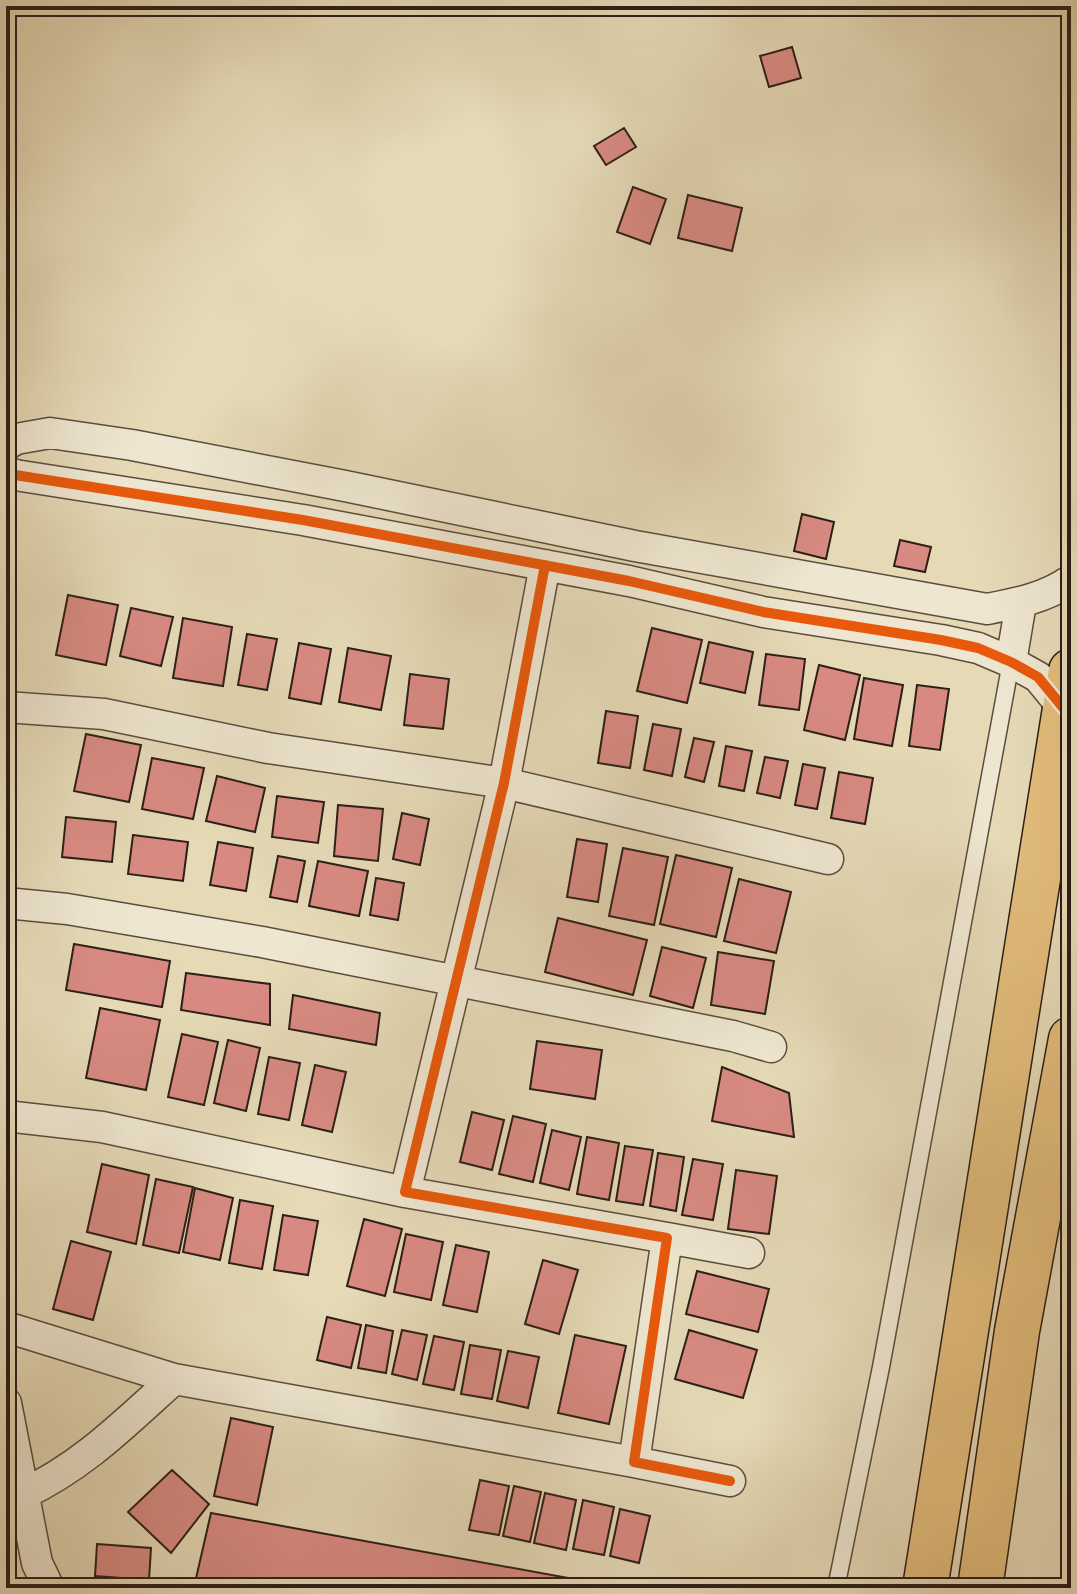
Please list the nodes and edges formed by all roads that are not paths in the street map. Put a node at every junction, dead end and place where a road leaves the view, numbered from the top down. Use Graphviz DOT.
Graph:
graph roads {
  1 [pos="6,445"];
  2 [pos="6,471"];
  3 [pos="459,510"];
  4 [pos="635,546"];
  5 [pos="452,548"];
  6 [pos="545,565"];
  7 [pos="1071,580"];
  8 [pos="629,581"];
  9 [pos="1021,603"];
  10 [pos="1011,662"];
  11 [pos="1068,690"];
  12 [pos="6,707"];
  13 [pos="504,783"];
  14 [pos="828,859"];
  15 [pos="6,903"];
  16 [pos="456,982"];
  17 [pos="1071,1039"];
  18 [pos="771,1047"];
  19 [pos="6,1116"];
  20 [pos="405,1192"];
  21 [pos="667,1238"];
  22 [pos="749,1253"];
  23 [pos="6,1327"];
  24 [pos="174,1379"];
  25 [pos="6,1403"];
  26 [pos="634,1462"];
  27 [pos="730,1481"];
  28 [pos="23,1494"];
  29 [pos="49,1588"];
  30 [pos="836,1588"];
  31 [pos="925,1588"];
  32 [pos="980,1588"];
  1 -- 3 [label="street"];
  2 -- 5 [label="street"];
  3 -- 4 [label="street"];
  3 -- 5 [label="street"];
  4 -- 8 [label="street"];
  4 -- 9 [label="street"];
  5 -- 6 [label="street"];
  6 -- 8 [label="street"];
  6 -- 13 [label="street"];
  7 -- 9 [label="street"];
  8 -- 10 [label="street"];
  9 -- 10 [label="street"];
  10 -- 11 [label="street"];
  10 -- 30 [label="lane"];
  11 -- 31 [label="highway"];
  12 -- 13 [label="street"];
  13 -- 14 [label="street"];
  13 -- 16 [label="street"];
  15 -- 16 [label="street"];
  16 -- 18 [label="street"];
  16 -- 20 [label="street"];
  17 -- 32 [label="highway"];
  19 -- 20 [label="street"];
  20 -- 21 [label="street"];
  21 -- 22 [label="street"];
  21 -- 26 [label="street"];
  23 -- 24 [label="street"];
  24 -- 26 [label="street"];
  24 -- 28 [label="street"];
  25 -- 28 [label="street"];
  26 -- 27 [label="street"];
  28 -- 29 [label="street"];
}
